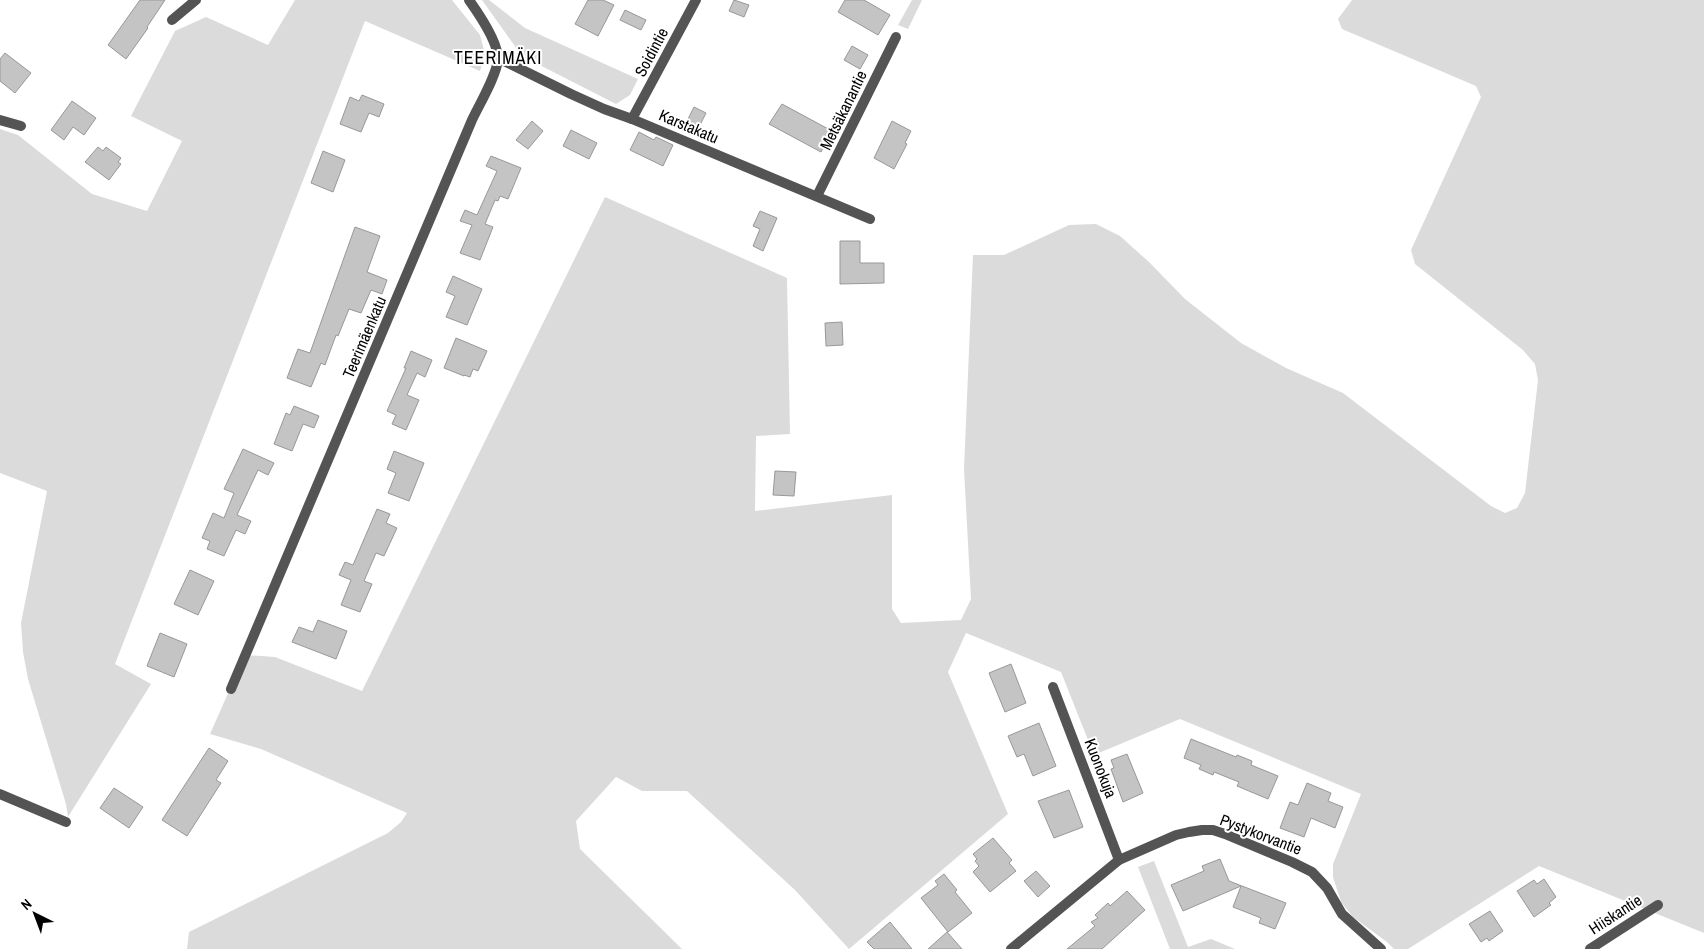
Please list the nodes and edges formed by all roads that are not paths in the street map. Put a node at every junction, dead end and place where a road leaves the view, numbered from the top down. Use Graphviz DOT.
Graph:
graph roads {
  1 [pos="196,0"];
  2 [pos="469,0"];
  3 [pos="696,0"];
  4 [pos="172,20"];
  5 [pos="896,37"];
  6 [pos="498,58"];
  7 [pos="632,119"];
  8 [pos="0,120"];
  9 [pos="21,126"];
  10 [pos="817,196"];
  11 [pos="870,220"];
  12 [pos="231,688"];
  13 [pos="1053,688"];
  14 [pos="0,794"];
  15 [pos="66,822"];
  16 [pos="1119,860"];
  17 [pos="1658,905"];
  18 [pos="1011,949"];
  19 [pos="1381,949"];
  20 [pos="1590,949"];
  1 -- 4 [label="street"];
  2 -- 6 [label="street"];
  3 -- 7 [label="street, Soidintie"];
  5 -- 10 [label="street, Metsäkanantie"];
  6 -- 7 [label="street, Karstakatu"];
  6 -- 12 [label="street, Teerimäenkatu"];
  7 -- 10 [label="street, Karstakatu"];
  8 -- 9 [label="street"];
  10 -- 11 [label="street, Karstakatu"];
  13 -- 16 [label="street, Kuonokuja"];
  14 -- 15 [label="street"];
  16 -- 18 [label="street, Pystykorvantie"];
  16 -- 19 [label="street, Pystykorvantie"];
  17 -- 20 [label="street, Hiiskantie"];
}
